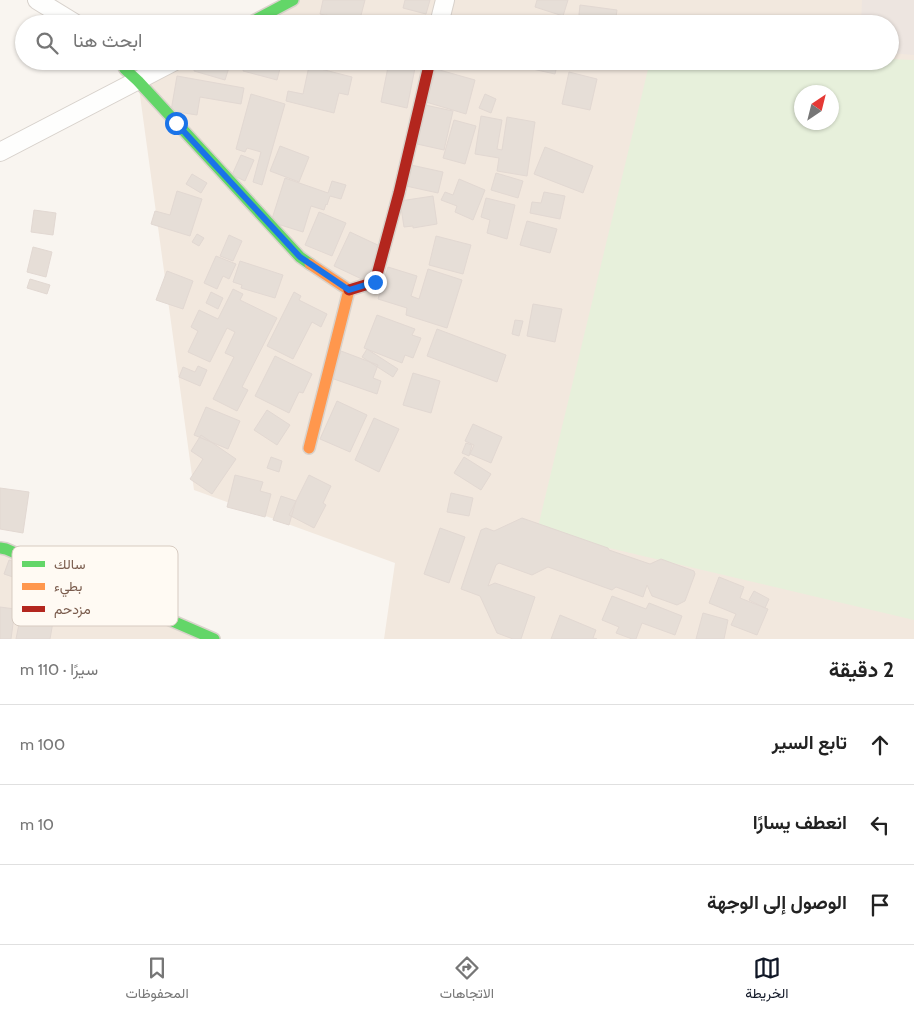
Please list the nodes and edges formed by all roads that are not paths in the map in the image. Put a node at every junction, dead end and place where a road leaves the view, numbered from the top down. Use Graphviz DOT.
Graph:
graph roads {
  1 [pos="37,0"];
  2 [pos="293,0"];
  3 [pos="445,0"];
  4 [pos="61,15"];
  5 [pos="265,15"];
  6 [pos="441,15"];
  7 [pos="125,70"];
  8 [pos="158,70"];
  9 [pos="428,70"];
  10 [pos="138,81"];
  11 [pos="0,152"];
  12 [pos="349,290"];
  13 [pos="309,448"];
  14 [pos="0,548"];
  15 [pos="12,552"];
  16 [pos="178,623"];
  17 [pos="214,639"];
  1 -- 4 [label="street"];
  2 -- 5 [label="street"];
  3 -- 6 [label="street"];
  7 -- 10 [label="street"];
  8 -- 10 [label="street"];
  9 -- 12 [label="street"];
  10 -- 11 [label="street"];
  10 -- 12 [label="street"];
  12 -- 13 [label="street"];
  14 -- 15 [label="street"];
  16 -- 17 [label="street"];
}
